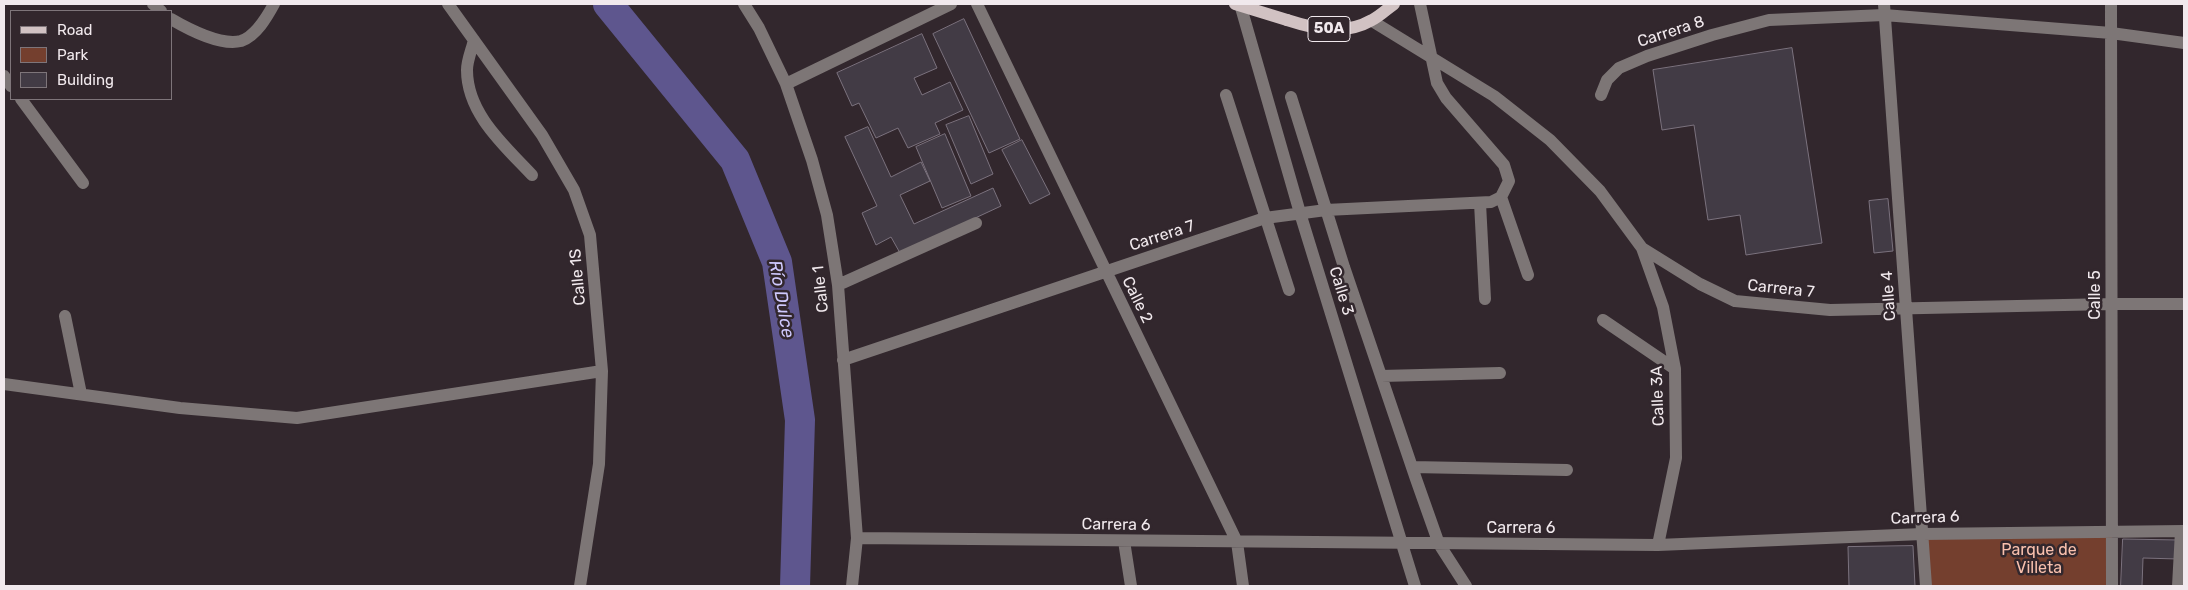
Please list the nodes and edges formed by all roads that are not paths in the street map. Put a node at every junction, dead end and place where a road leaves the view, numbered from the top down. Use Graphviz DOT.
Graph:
graph roads {
  1 [pos="274,4"];
  2 [pos="448,4"];
  3 [pos="744,4"];
  4 [pos="951,4"];
  5 [pos="977,4"];
  6 [pos="1235,4"];
  7 [pos="1240,4"];
  8 [pos="1394,4"];
  9 [pos="1420,4"];
  10 [pos="2111,4"];
  11 [pos="1884,9"];
  12 [pos="172,20"];
  13 [pos="1372,21"];
  14 [pos="2111,33"];
  15 [pos="474,40"];
  16 [pos="2184,43"];
  17 [pos="1433,60"];
  18 [pos="786,84"];
  19 [pos="1226,95"];
  20 [pos="1601,95"];
  21 [pos="1291,97"];
  22 [pos="22,100"];
  23 [pos="532,175"];
  24 [pos="83,183"];
  25 [pos="1501,196"];
  26 [pos="1480,203"];
  27 [pos="1326,210"];
  28 [pos="1300,213"];
  29 [pos="1265,218"];
  30 [pos="976,222"];
  31 [pos="1642,248"];
  32 [pos="1106,271"];
  33 [pos="1528,275"];
  34 [pos="838,285"];
  35 [pos="1289,290"];
  36 [pos="1486,299"];
  37 [pos="2111,304"];
  38 [pos="2184,304"];
  39 [pos="1906,307"];
  40 [pos="65,316"];
  41 [pos="1603,320"];
  42 [pos="843,360"];
  43 [pos="1675,369"];
  44 [pos="602,371"];
  45 [pos="1500,374"];
  46 [pos="1381,376"];
  47 [pos="4,384"];
  48 [pos="81,394"];
  49 [pos="1412,467"];
  50 [pos="1567,470"];
  51 [pos="2112,531"];
  52 [pos="2182,531"];
  53 [pos="1922,534"];
  54 [pos="857,538"];
  55 [pos="1124,541"];
  56 [pos="1237,542"];
  57 [pos="1402,544"];
  58 [pos="1439,544"];
  59 [pos="1658,545"];
  60 [pos="580,586"];
  61 [pos="852,586"];
  62 [pos="1131,586"];
  63 [pos="1243,586"];
  64 [pos="1415,586"];
  65 [pos="1466,586"];
  66 [pos="1926,586"];
  67 [pos="2112,586"];
  68 [pos="2178,586"];
  1 -- 12 [label="street"];
  2 -- 15 [label="street, Calle 1S"];
  3 -- 18 [label="street, Calle 1"];
  4 -- 18 [label="street"];
  5 -- 32 [label="street, Calle 2"];
  6 -- 13 [label="main road, 50A, bridge"];
  7 -- 28 [label="street, Calle 3"];
  8 -- 13 [label="main road, 50A"];
  9 -- 17 [label="street"];
  10 -- 14 [label="street, Calle 5"];
  11 -- 14 [label="street, Carrera 8"];
  11 -- 20 [label="street, Carrera 8"];
  11 -- 39 [label="street, Calle 4"];
  13 -- 17 [label="street, Carrera 7"];
  14 -- 16 [label="street, Carrera 8"];
  14 -- 37 [label="street, Calle 5"];
  15 -- 23 [label="street"];
  15 -- 44 [label="street, Calle 1S"];
  17 -- 25 [label="street"];
  17 -- 31 [label="street, Carrera 7"];
  18 -- 34 [label="street, Calle 1"];
  19 -- 29 [label="street"];
  21 -- 27 [label="street, Calle 3"];
  22 -- 24 [label="street"];
  25 -- 26 [label="street, Carrera 7"];
  25 -- 33 [label="street"];
  26 -- 27 [label="street, Carrera 7"];
  26 -- 36 [label="street"];
  27 -- 28 [label="street, Carrera 7"];
  27 -- 46 [label="street, Calle 3"];
  28 -- 29 [label="street, Carrera 7"];
  28 -- 57 [label="street, Calle 3"];
  29 -- 32 [label="street, Carrera 7"];
  29 -- 35 [label="street"];
  30 -- 34 [label="street"];
  31 -- 39 [label="street, Carrera 7"];
  31 -- 43 [label="street, Calle 3A"];
  32 -- 42 [label="street, Carrera 7"];
  32 -- 56 [label="street, Calle 2"];
  34 -- 42 [label="street, Calle 1"];
  37 -- 38 [label="street, Carrera 7"];
  37 -- 39 [label="street, Carrera 7"];
  37 -- 51 [label="street, Calle 5"];
  39 -- 53 [label="street, Calle 4"];
  40 -- 48 [label="street"];
  41 -- 43 [label="street"];
  42 -- 54 [label="street, Calle 1"];
  43 -- 59 [label="street, Calle 3A"];
  44 -- 48 [label="street"];
  44 -- 60 [label="street, Calle 1S"];
  45 -- 46 [label="street"];
  46 -- 49 [label="street, Calle 3"];
  47 -- 48 [label="street"];
  49 -- 50 [label="street"];
  49 -- 58 [label="street, Calle 3"];
  51 -- 52 [label="street, Carrera 6"];
  51 -- 53 [label="street, Carrera 6"];
  51 -- 67 [label="street, Calle 5"];
  52 -- 68 [label="street"];
  53 -- 59 [label="street, Carrera 6"];
  53 -- 66 [label="street, Calle 4"];
  54 -- 55 [label="street, Carrera 6"];
  54 -- 61 [label="street, Calle 1"];
  55 -- 56 [label="street, Carrera 6"];
  55 -- 62 [label="street"];
  56 -- 57 [label="street, Carrera 6"];
  56 -- 63 [label="street, Calle 2"];
  57 -- 58 [label="street, Carrera 6"];
  57 -- 64 [label="street, Calle 3"];
  58 -- 59 [label="street, Carrera 6"];
  58 -- 65 [label="street, Calle 3"];
}
